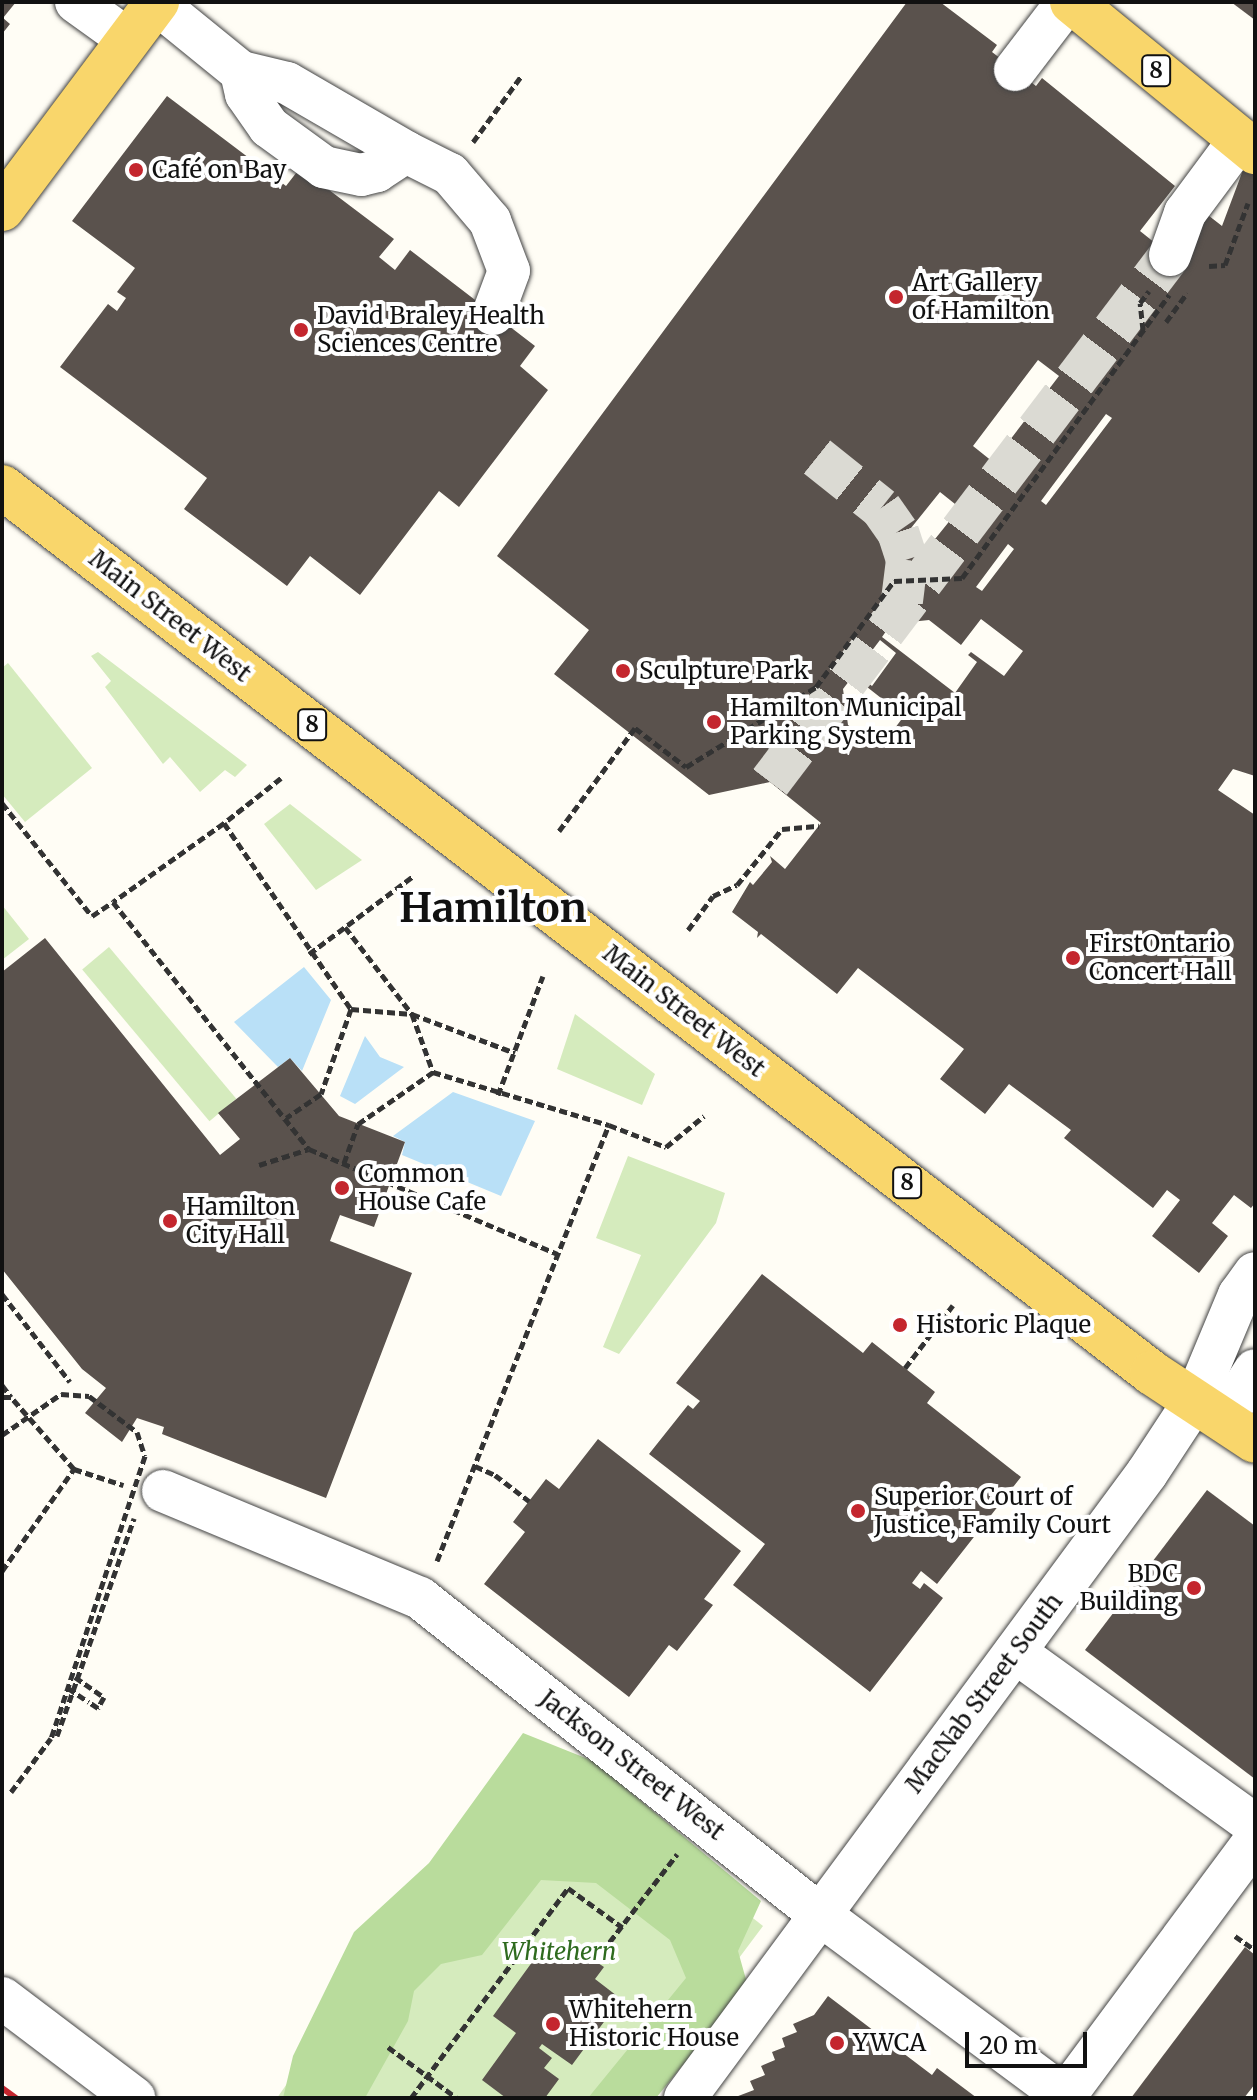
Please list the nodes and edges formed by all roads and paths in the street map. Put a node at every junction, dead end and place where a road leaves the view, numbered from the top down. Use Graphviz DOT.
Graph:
graph roads {
  1 [pos="76,2"];
  2 [pos="1069,2"];
  3 [pos="156,3"];
  4 [pos="129,40"];
  5 [pos="1015,70"];
  6 [pos="241,72"];
  7 [pos="522,75"];
  8 [pos="1247,146"];
  9 [pos="406,152"];
  10 [pos="450,174"];
  11 [pos="1250,197"];
  12 [pos="2,209"];
  13 [pos="1225,265"];
  14 [pos="1163,269"];
  15 [pos="1155,313"];
  16 [pos="493,314"];
  17 [pos="1143,330"];
  18 [pos="2,487"];
  19 [pos="281,778"];
  20 [pos="2,803"];
  21 [pos="224,823"];
  22 [pos="819,826"];
  23 [pos="559,831"];
  24 [pos="412,877"];
  25 [pos="113,902"];
  26 [pos="345,927"];
  27 [pos="688,930"];
  28 [pos="309,954"];
  29 [pos="543,976"];
  30 [pos="351,1009"];
  31 [pos="412,1014"];
  32 [pos="515,1053"];
  33 [pos="433,1072"];
  34 [pos="498,1095"];
  35 [pos="704,1116"];
  36 [pos="286,1118"];
  37 [pos="609,1125"];
  38 [pos="309,1149"];
  39 [pos="344,1163"];
  40 [pos="259,1165"];
  41 [pos="558,1254"];
  42 [pos="1255,1273"];
  43 [pos="2,1294"];
  44 [pos="953,1305"];
  45 [pos="905,1368"];
  46 [pos="1255,1370"];
  47 [pos="70,1382"];
  48 [pos="2,1385"];
  49 [pos="2,1397"];
  50 [pos="11,1397"];
  51 [pos="1224,1420"];
  52 [pos="2,1435"];
  53 [pos="475,1466"];
  54 [pos="74,1469"];
  55 [pos="163,1491"];
  56 [pos="529,1501"];
  57 [pos="2,1571"];
  58 [pos="420,1598"];
  59 [pos="1015,1652"];
  60 [pos="75,1677"];
  61 [pos="68,1688"];
  62 [pos="54,1737"];
  63 [pos="11,1792"];
  64 [pos="702,1821"];
  65 [pos="1255,1825"];
  66 [pos="1255,1840"];
  67 [pos="819,1914"];
  68 [pos="622,1927"];
  69 [pos="595,1961"];
  70 [pos="2,1998"];
  71 [pos="388,2047"];
  72 [pos="428,2076"];
  73 [pos="1052,2093"];
  74 [pos="134,2098"];
  75 [pos="411,2098"];
  76 [pos="457,2098"];
  77 [pos="685,2098"];
  1 -- 4 [label="street"];
  2 -- 5 [label="street"];
  2 -- 8 [label="main road, 8"];
  3 -- 4 [label="main road"];
  3 -- 6 [label="street"];
  4 -- 12 [label="main road"];
  6 -- 9 [label="street"];
  6 -- 9 [label="street"];
  7 -- 10 [label="path"];
  8 -- 14 [label="street"];
  9 -- 10 [label="street"];
  10 -- 16 [label="street"];
  11 -- 13 [label="path"];
  14 -- 17 [label="path"];
  15 -- 17 [label="path"];
  17 -- 23 [label="path"];
  18 -- 51 [label="main road, Main Street West / 8"];
  19 -- 21 [label="path"];
  20 -- 25 [label="path"];
  21 -- 25 [label="path"];
  21 -- 28 [label="path"];
  22 -- 27 [label="path"];
  24 -- 26 [label="path"];
  25 -- 36 [label="path"];
  26 -- 28 [label="path"];
  26 -- 31 [label="path"];
  28 -- 30 [label="path"];
  29 -- 32 [label="path"];
  30 -- 31 [label="path"];
  30 -- 36 [label="path"];
  31 -- 32 [label="path"];
  31 -- 33 [label="path"];
  32 -- 34 [label="path"];
  33 -- 34 [label="path"];
  33 -- 39 [label="path"];
  34 -- 37 [label="path"];
  35 -- 37 [label="path"];
  36 -- 38 [label="path"];
  37 -- 41 [label="path"];
  38 -- 39 [label="path"];
  38 -- 40 [label="path"];
  39 -- 41 [label="path"];
  41 -- 53 [label="path"];
  42 -- 51 [label="street, MacNab Street South"];
  43 -- 47 [label="path"];
  44 -- 45 [label="path"];
  46 -- 51 [label="street, MacNab Street South"];
  48 -- 50 [label="path"];
  49 -- 50 [label="path"];
  50 -- 54 [label="path"];
  51 -- 59 [label="street, MacNab Street South"];
  52 -- 61 [label="path, bridge"];
  53 -- 56 [label="path"];
  53 -- 58 [label="path"];
  54 -- 57 [label="path"];
  54 -- 60 [label="path"];
  55 -- 58 [label="street, Jackson Street West"];
  58 -- 64 [label="street, Jackson Street West"];
  59 -- 65 [label="street"];
  59 -- 67 [label="street, MacNab Street South"];
  60 -- 61 [label="path, bridge"];
  60 -- 62 [label="path"];
  61 -- 62 [label="path, bridge"];
  62 -- 63 [label="path"];
  64 -- 67 [label="street, Jackson Street West"];
  64 -- 68 [label="path"];
  66 -- 73 [label="street"];
  67 -- 73 [label="street, Jackson Street West"];
  67 -- 77 [label="street, MacNab Street South"];
  68 -- 69 [label="path"];
  68 -- 72 [label="path"];
  70 -- 74 [label="street"];
  71 -- 72 [label="path"];
  72 -- 75 [label="path"];
  72 -- 76 [label="path"];
}
